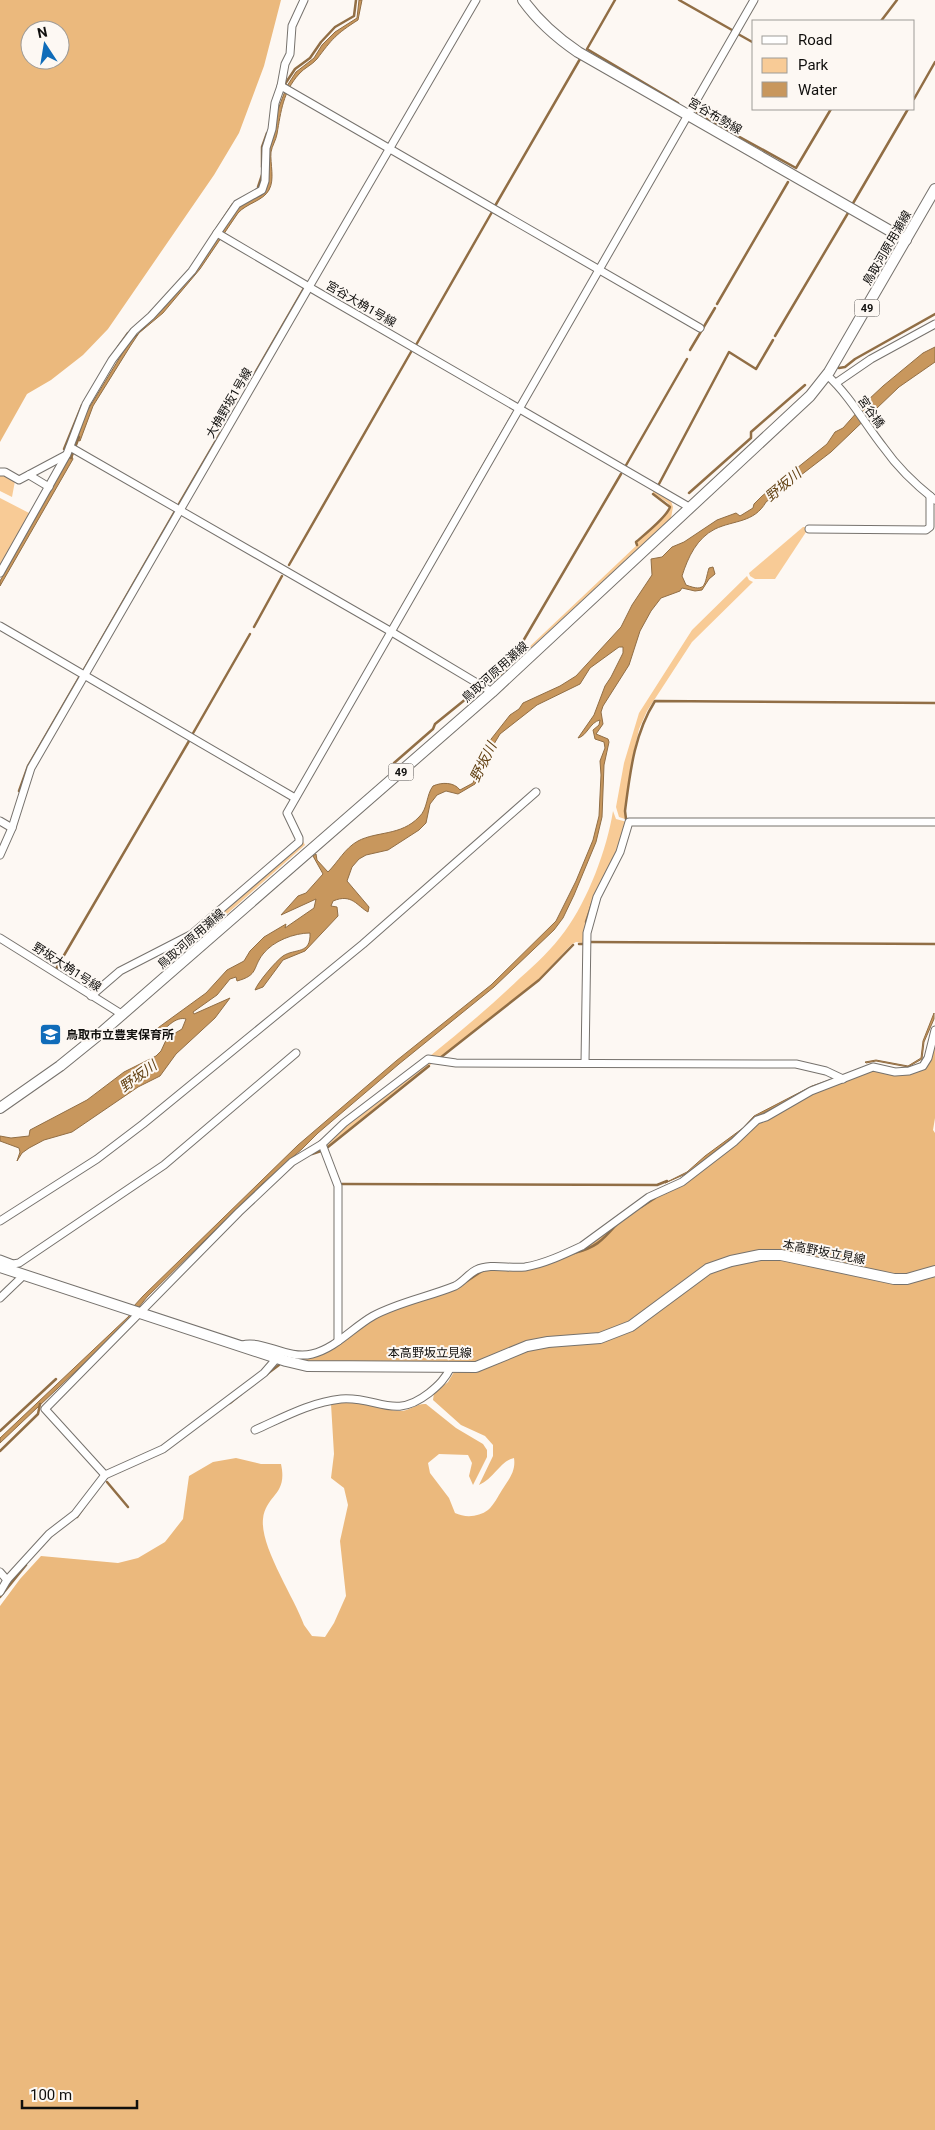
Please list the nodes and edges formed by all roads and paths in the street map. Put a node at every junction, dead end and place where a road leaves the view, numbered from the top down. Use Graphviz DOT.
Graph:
graph roads {
  1 [pos="304,0"];
  2 [pos="476,0"];
  3 [pos="523,0"];
  4 [pos="754,0"];
  5 [pos="281,86"];
  6 [pos="688,115"];
  7 [pos="390,149"];
  8 [pos="935,189"];
  9 [pos="217,233"];
  10 [pos="906,240"];
  11 [pos="599,271"];
  12 [pos="309,287"];
  13 [pos="935,324"];
  14 [pos="700,328"];
  15 [pos="827,375"];
  16 [pos="838,386"];
  17 [pos="519,408"];
  18 [pos="69,450"];
  19 [pos="0,472"];
  20 [pos="29,476"];
  21 [pos="49,487"];
  22 [pos="933,498"];
  23 [pos="690,507"];
  24 [pos="181,510"];
  25 [pos="809,529"];
  26 [pos="0,573"];
  27 [pos="0,626"];
  28 [pos="390,631"];
  29 [pos="85,676"];
  30 [pos="492,692"];
  31 [pos="536,792"];
  32 [pos="295,798"];
  33 [pos="0,821"];
  34 [pos="935,822"];
  35 [pos="12,828"];
  36 [pos="0,855"];
  37 [pos="0,938"];
  38 [pos="91,996"];
  39 [pos="123,1015"];
  40 [pos="935,1030"];
  41 [pos="296,1054"];
  42 [pos="585,1063"];
  43 [pos="843,1079"];
  44 [pos="0,1108"];
  45 [pos="322,1144"];
  46 [pos="0,1221"];
  47 [pos="0,1259"];
  48 [pos="0,1267"];
  49 [pos="935,1271"];
  50 [pos="24,1275"];
  51 [pos="0,1298"];
  52 [pos="141,1313"];
  53 [pos="338,1340"];
  54 [pos="240,1346"];
  55 [pos="277,1358"];
  56 [pos="451,1367"];
  57 [pos="255,1430"];
  58 [pos="105,1475"];
  59 [pos="0,1572"];
  60 [pos="7,1580"];
  61 [pos="0,1592"];
  1 -- 5 [label="street"];
  2 -- 7 [label="street, 宮谷大桷1号線"];
  3 -- 6 [label="street, 宮谷布勢線"];
  4 -- 6 [label="street"];
  5 -- 7 [label="street"];
  5 -- 9 [label="street"];
  6 -- 10 [label="street, 宮谷布勢線"];
  6 -- 11 [label="street"];
  7 -- 11 [label="street"];
  7 -- 12 [label="street, 宮谷大桷1号線"];
  8 -- 10 [label="street, 鳥取河原用瀬線 / 49"];
  9 -- 12 [label="street"];
  9 -- 18 [label="street"];
  10 -- 15 [label="street, 鳥取河原用瀬線 / 49"];
  11 -- 14 [label="street"];
  11 -- 17 [label="street"];
  12 -- 17 [label="street, 宮谷大桷1号線"];
  12 -- 24 [label="street, 大桷野坂1号線"];
  13 -- 16 [label="street"];
  15 -- 16 [label="street, 宮谷橋"];
  15 -- 23 [label="street, 鳥取河原用瀬線 / 49"];
  16 -- 22 [label="street, 宮谷橋"];
  17 -- 23 [label="street, 宮谷大桷1号線"];
  17 -- 28 [label="street"];
  18 -- 20 [label="street"];
  18 -- 21 [label="street"];
  18 -- 24 [label="street"];
  19 -- 20 [label="street"];
  20 -- 21 [label="street"];
  21 -- 26 [label="street"];
  22 -- 25 [label="street"];
  23 -- 30 [label="street, 鳥取河原用瀬線 / 49"];
  24 -- 28 [label="street"];
  24 -- 29 [label="street, 大桷野坂1号線"];
  27 -- 29 [label="street"];
  28 -- 30 [label="street"];
  28 -- 32 [label="street"];
  29 -- 32 [label="street"];
  29 -- 35 [label="street, 大桷野坂1号線"];
  30 -- 39 [label="street, 鳥取河原用瀬線 / 49"];
  31 -- 46 [label="street"];
  32 -- 38 [label="street"];
  33 -- 35 [label="street"];
  34 -- 42 [label="street"];
  35 -- 36 [label="street, 大桷野坂1号線"];
  37 -- 38 [label="street, 野坂大桷1号線"];
  38 -- 39 [label="street, 野坂大桷1号線"];
  39 -- 44 [label="street, 鳥取河原用瀬線 / 49"];
  40 -- 43 [label="street"];
  41 -- 47 [label="street"];
  42 -- 43 [label="street"];
  42 -- 45 [label="street"];
  43 -- 53 [label="street"];
  45 -- 52 [label="street"];
  45 -- 53 [label="street"];
  48 -- 50 [label="street, 本高野坂立見線"];
  49 -- 56 [label="street, 本高野坂立見線"];
  50 -- 51 [label="street"];
  50 -- 52 [label="street, 本高野坂立見線"];
  52 -- 54 [label="street, 本高野坂立見線"];
  52 -- 58 [label="street"];
  53 -- 54 [label="street"];
  54 -- 55 [label="street, 本高野坂立見線"];
  55 -- 56 [label="street, 本高野坂立見線"];
  55 -- 58 [label="street"];
  56 -- 57 [label="street"];
  58 -- 60 [label="street"];
  59 -- 60 [label="street"];
  60 -- 61 [label="street"];
}
